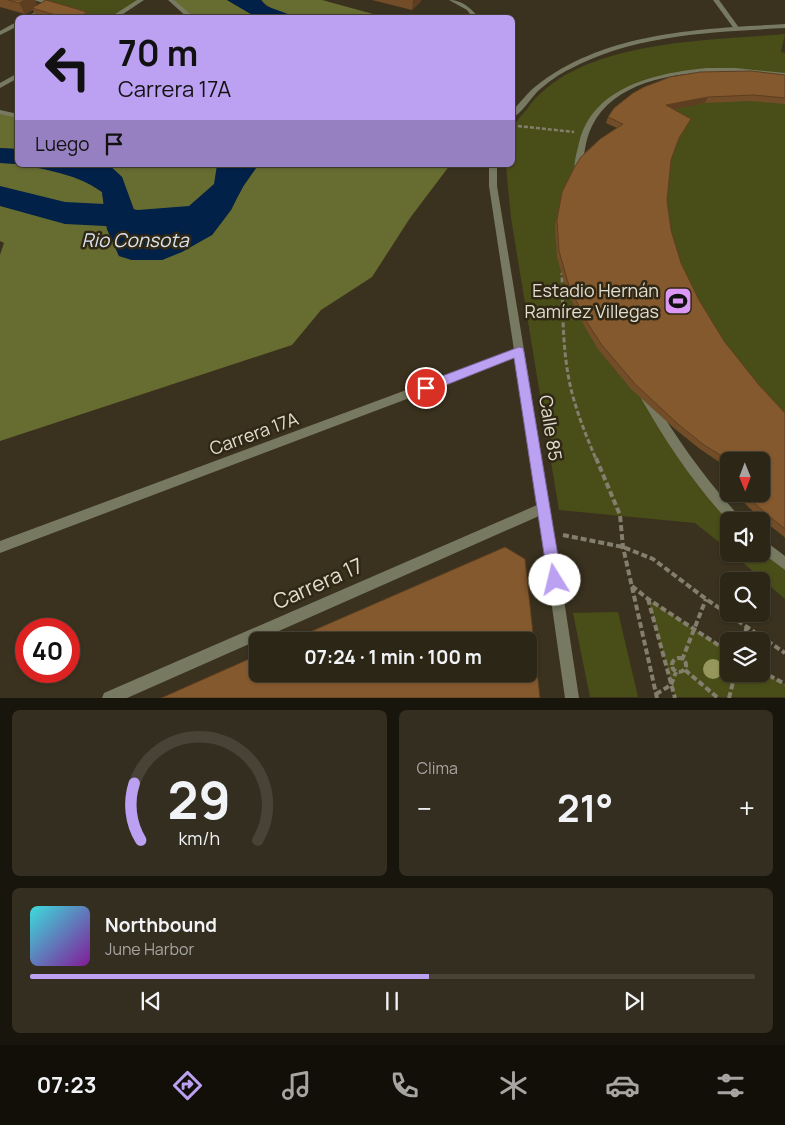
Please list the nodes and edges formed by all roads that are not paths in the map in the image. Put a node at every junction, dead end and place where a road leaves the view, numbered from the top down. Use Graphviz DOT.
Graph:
graph roads {
  1 [pos="37,0"];
  2 [pos="141,0"];
  3 [pos="171,0"];
  4 [pos="452,0"];
  5 [pos="716,0"];
  6 [pos="52,4"];
  7 [pos="59,6"];
  8 [pos="72,10"];
  9 [pos="33,15"];
  10 [pos="87,15"];
  11 [pos="117,15"];
  12 [pos="188,15"];
  13 [pos="474,15"];
  14 [pos="15,25"];
  15 [pos="785,26"];
  16 [pos="737,29"];
  17 [pos="0,33"];
  18 [pos="785,75"];
  19 [pos="15,77"];
  20 [pos="0,86"];
  21 [pos="0,112"];
  22 [pos="515,112"];
  23 [pos="15,115"];
  24 [pos="493,167"];
  25 [pos="578,182"];
  26 [pos="519,352"];
  27 [pos="639,386"];
  28 [pos="544,508"];
  29 [pos="728,512"];
  30 [pos="0,547"];
  31 [pos="770,552"];
  32 [pos="785,564"];
  33 [pos="109,698"];
  34 [pos="572,698"];
  1 -- 6 [label="street"];
  2 -- 11 [label="street"];
  3 -- 12 [label="street"];
  4 -- 13 [label="street"];
  5 -- 16 [label="street"];
  6 -- 7 [label="street"];
  6 -- 9 [label="street"];
  8 -- 10 [label="street"];
  14 -- 17 [label="street"];
  15 -- 16 [label="street"];
  16 -- 22 [label="street"];
  18 -- 25 [label="street"];
  19 -- 20 [label="street"];
  21 -- 23 [label="street"];
  24 -- 26 [label="street, Calle 85"];
  26 -- 28 [label="street, Calle 85"];
  26 -- 30 [label="street, Carrera 17A"];
  27 -- 29 [label="street"];
  28 -- 33 [label="street, Carrera 17"];
  28 -- 34 [label="street, Calle 85"];
  31 -- 32 [label="street"];
}
